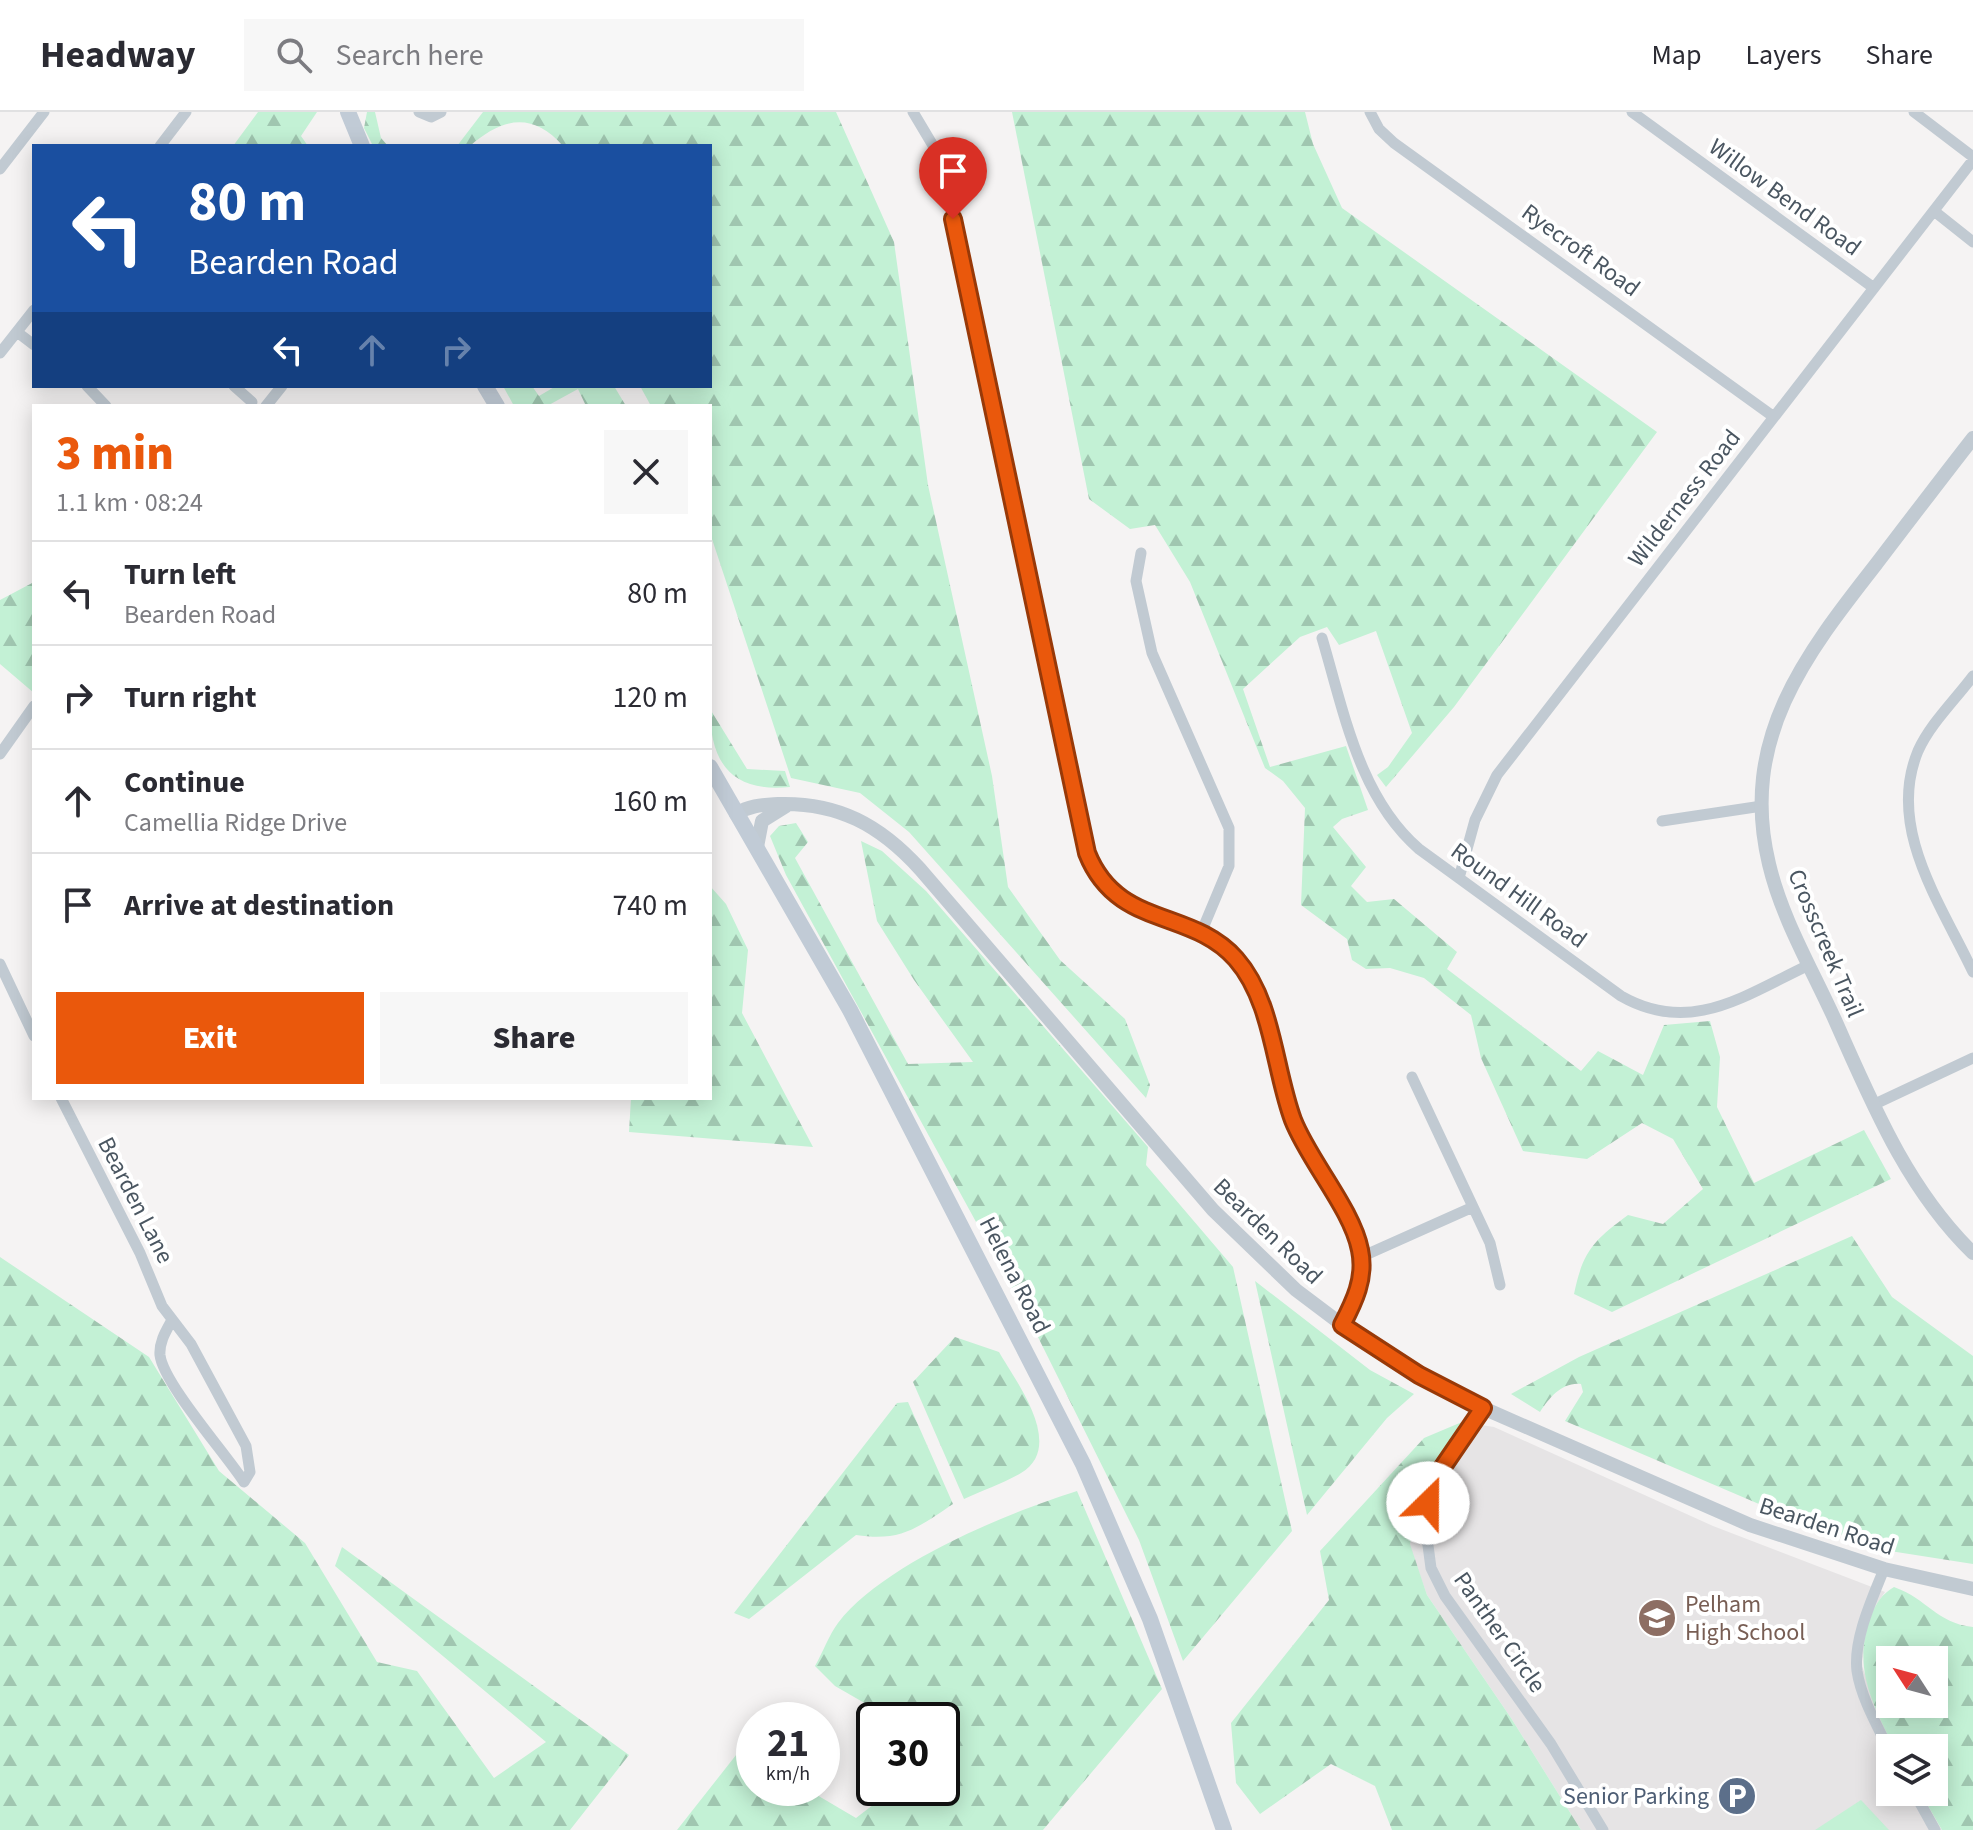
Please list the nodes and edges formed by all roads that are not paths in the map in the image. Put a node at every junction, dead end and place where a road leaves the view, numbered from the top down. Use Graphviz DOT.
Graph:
graph roads {
  1 [pos="44,112"];
  2 [pos="186,112"];
  3 [pos="348,112"];
  4 [pos="419,112"];
  5 [pos="441,112"];
  6 [pos="913,112"];
  7 [pos="1370,112"];
  8 [pos="1632,112"];
  9 [pos="1914,112"];
  10 [pos="162,144"];
  11 [pos="361,144"];
  12 [pos="1973,159"];
  13 [pos="0,169"];
  14 [pos="1934,211"];
  15 [pos="1973,242"];
  16 [pos="1874,288"];
  17 [pos="32,313"];
  18 [pos="17,332"];
  19 [pos="32,343"];
  20 [pos="0,353"];
  21 [pos="89,388"];
  22 [pos="236,388"];
  23 [pos="280,388"];
  24 [pos="252,402"];
  25 [pos="104,404"];
  26 [pos="268,404"];
  27 [pos="1774,417"];
  28 [pos="1973,438"];
  29 [pos="1141,553"];
  30 [pos="1322,638"];
  31 [pos="1973,676"];
  32 [pos="32,709"];
  33 [pos="0,754"];
  34 [pos="712,771"];
  35 [pos="791,804"];
  36 [pos="1762,806"];
  37 [pos="736,814"];
  38 [pos="1662,821"];
  39 [pos="757,847"];
  40 [pos="1459,878"];
  41 [pos="1201,933"];
  42 [pos="0,964"];
  43 [pos="1809,965"];
  44 [pos="1973,972"];
  45 [pos="32,1032"];
  46 [pos="1973,1058"];
  47 [pos="1412,1077"];
  48 [pos="62,1100"];
  49 [pos="1875,1104"];
  50 [pos="1473,1207"];
  51 [pos="1973,1253"];
  52 [pos="1361,1257"];
  53 [pos="1500,1285"];
  54 [pos="172,1320"];
  55 [pos="1342,1325"];
  56 [pos="1483,1408"];
  57 [pos="1884,1569"];
  58 [pos="1973,1589"];
  59 [pos="1883,1734"];
  60 [pos="1922,1806"];
  61 [pos="1224,1830"];
  62 [pos="1603,1830"];
  63 [pos="1935,1830"];
  1 -- 13 [label="street"];
  2 -- 10 [label="street"];
  3 -- 11 [label="main road"];
  4 -- 5 [label="street"];
  6 -- 41 [label="street"];
  7 -- 27 [label="street, Ryecroft Road"];
  8 -- 16 [label="street, Willow Bend Road"];
  9 -- 12 [label="street"];
  12 -- 14 [label="street, Wilderness Road"];
  14 -- 15 [label="street"];
  14 -- 16 [label="street, Wilderness Road"];
  16 -- 27 [label="street, Wilderness Road"];
  17 -- 18 [label="street"];
  18 -- 19 [label="street"];
  18 -- 20 [label="street"];
  21 -- 25 [label="street"];
  22 -- 24 [label="street"];
  23 -- 26 [label="street"];
  27 -- 40 [label="street, Wilderness Road"];
  28 -- 36 [label="street, Crosscreek Trail"];
  29 -- 41 [label="street"];
  30 -- 40 [label="street, Round Hill Road"];
  31 -- 44 [label="street"];
  32 -- 33 [label="street"];
  34 -- 37 [label="main road, Helena Road"];
  35 -- 37 [label="street, Bearden Road"];
  35 -- 39 [label="street"];
  35 -- 55 [label="street, Bearden Road"];
  36 -- 38 [label="street"];
  36 -- 43 [label="street, Crosscreek Trail"];
  37 -- 39 [label="main road, Helena Road"];
  39 -- 61 [label="main road, Helena Road"];
  40 -- 43 [label="street, Round Hill Road"];
  41 -- 52 [label="street"];
  42 -- 45 [label="street"];
  43 -- 49 [label="street, Crosscreek Trail"];
  46 -- 49 [label="street"];
  47 -- 50 [label="street"];
  48 -- 54 [label="street, Bearden Lane"];
  49 -- 51 [label="street, Crosscreek Trail"];
  50 -- 52 [label="street"];
  50 -- 53 [label="street"];
  52 -- 55 [label="street"];
  54 -- 54 [label="street, Bearden Lane"];
  55 -- 56 [label="street, Bearden Road"];
  56 -- 57 [label="street, Bearden Road"];
  56 -- 62 [label="street, Panther Circle"];
  57 -- 58 [label="street, Bearden Road"];
  57 -- 59 [label="street"];
  60 -- 63 [label="street"];
}
